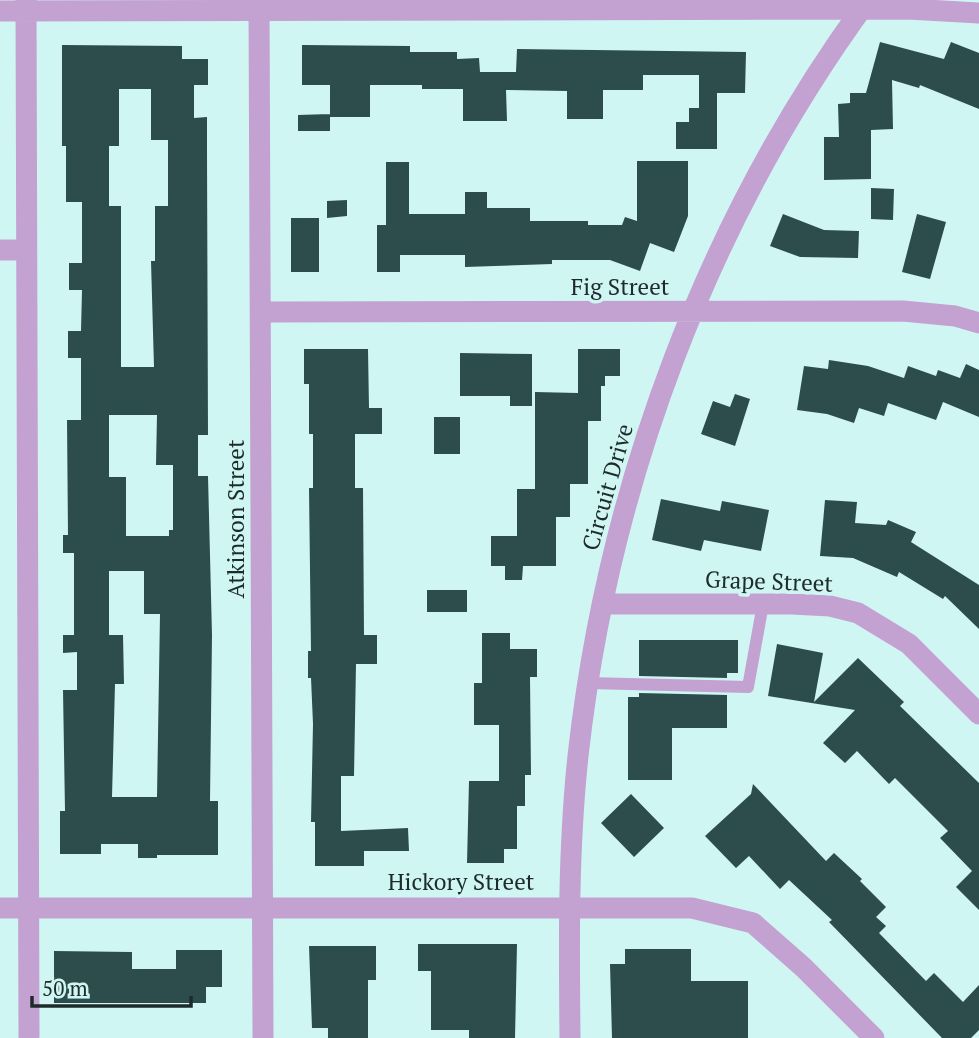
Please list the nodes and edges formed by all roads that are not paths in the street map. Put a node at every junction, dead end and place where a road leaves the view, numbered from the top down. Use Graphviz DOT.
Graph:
graph roads {
  1 [pos="865,4"];
  2 [pos="259,5"];
  3 [pos="26,6"];
  4 [pos="0,11"];
  5 [pos="979,13"];
  6 [pos="0,250"];
  7 [pos="26,250"];
  8 [pos="261,312"];
  9 [pos="692,312"];
  10 [pos="979,323"];
  11 [pos="603,604"];
  12 [pos="764,604"];
  13 [pos="588,683"];
  14 [pos="979,714"];
  15 [pos="0,908"];
  16 [pos="27,908"];
  17 [pos="262,908"];
  18 [pos="569,908"];
  19 [pos="29,1036"];
  20 [pos="263,1038"];
  21 [pos="570,1038"];
  22 [pos="874,1038"];
  1 -- 2 [label="street"];
  1 -- 5 [label="street"];
  1 -- 9 [label="street, Circuit Drive"];
  2 -- 3 [label="street"];
  2 -- 8 [label="street, Atkinson Street"];
  3 -- 4 [label="street"];
  3 -- 7 [label="street"];
  6 -- 7 [label="street"];
  7 -- 16 [label="street"];
  8 -- 9 [label="street, Fig Street"];
  8 -- 17 [label="street, Atkinson Street"];
  9 -- 10 [label="street, Fig Street"];
  9 -- 11 [label="street, Circuit Drive"];
  11 -- 12 [label="street, Grape Street"];
  11 -- 13 [label="street, Circuit Drive"];
  12 -- 13 [label="lane"];
  12 -- 14 [label="street, Grape Street"];
  13 -- 18 [label="street, Circuit Drive"];
  15 -- 16 [label="street, Hickory Street"];
  16 -- 17 [label="street, Hickory Street"];
  16 -- 19 [label="street"];
  17 -- 18 [label="street, Hickory Street"];
  17 -- 20 [label="street, Atkinson Street"];
  18 -- 21 [label="street, Circuit Drive"];
  18 -- 22 [label="street, Hickory Street"];
}
